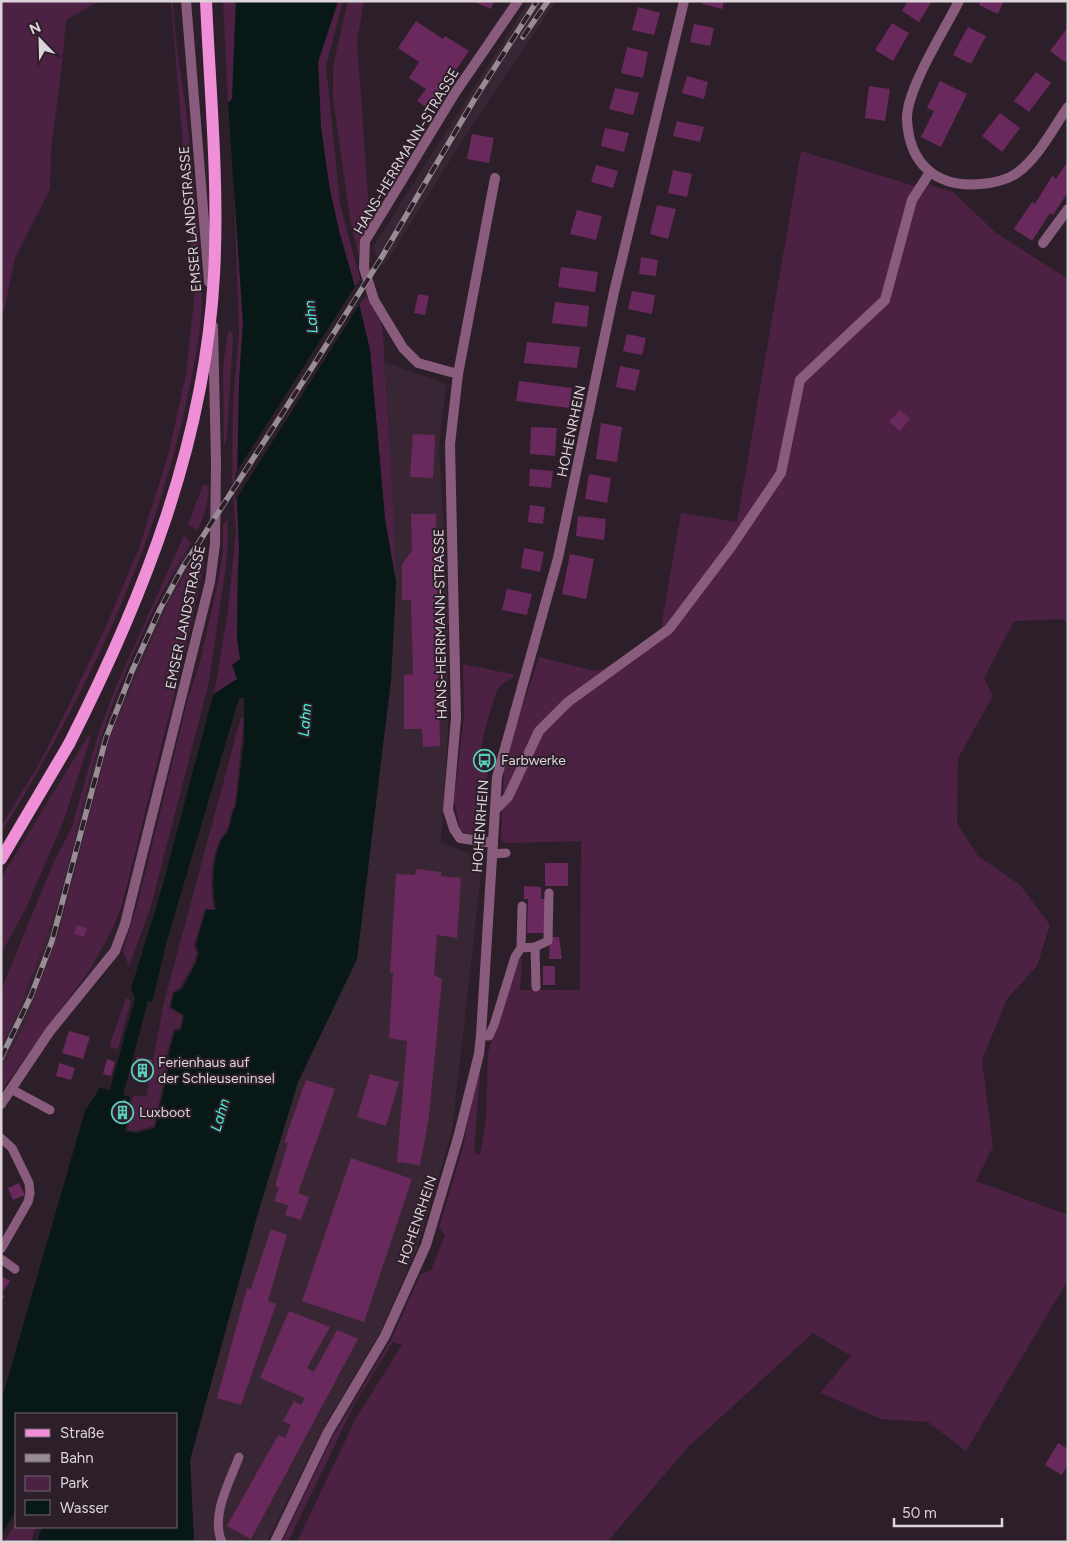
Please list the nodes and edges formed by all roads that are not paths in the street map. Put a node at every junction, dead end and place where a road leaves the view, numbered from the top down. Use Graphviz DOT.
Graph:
graph roads {
  1 [pos="186,1"];
  2 [pos="206,1"];
  3 [pos="518,1"];
  4 [pos="684,1"];
  5 [pos="959,1"];
  6 [pos="1068,107"];
  7 [pos="930,172"];
  8 [pos="495,178"];
  9 [pos="1068,209"];
  10 [pos="1042,243"];
  11 [pos="458,374"];
  12 [pos="495,810"];
  13 [pos="493,843"];
  14 [pos="506,853"];
  15 [pos="492,854"];
  16 [pos="1,859"];
  17 [pos="549,893"];
  18 [pos="522,906"];
  19 [pos="535,947"];
  20 [pos="521,948"];
  21 [pos="536,987"];
  22 [pos="481,1035"];
  23 [pos="12,1089"];
  24 [pos="1,1104"];
  25 [pos="50,1110"];
  26 [pos="1,1138"];
  27 [pos="1,1249"];
  28 [pos="1,1259"];
  29 [pos="15,1269"];
  30 [pos="239,1457"];
  31 [pos="222,1542"];
  32 [pos="275,1542"];
  1 -- 23 [label="street, EMSER LANDSTRASSE"];
  2 -- 16 [label="main road, bridge"];
  3 -- 11 [label="street, HANS-HERRMANN-STRASSE"];
  4 -- 12 [label="street, HOHENRHEIN"];
  5 -- 7 [label="street"];
  6 -- 7 [label="street"];
  7 -- 12 [label="street"];
  8 -- 11 [label="street, HANS-HERRMANN-STRASSE"];
  9 -- 10 [label="street"];
  11 -- 13 [label="street, HANS-HERRMANN-STRASSE"];
  12 -- 13 [label="street, HOHENRHEIN"];
  13 -- 15 [label="street, HOHENRHEIN"];
  14 -- 15 [label="lane"];
  15 -- 22 [label="street, HOHENRHEIN"];
  17 -- 19 [label="lane"];
  18 -- 20 [label="lane"];
  19 -- 20 [label="lane"];
  19 -- 21 [label="lane"];
  20 -- 22 [label="lane"];
  22 -- 32 [label="street, HOHENRHEIN"];
  23 -- 24 [label="street, EMSER LANDSTRASSE"];
  23 -- 25 [label="lane"];
  26 -- 27 [label="lane"];
  28 -- 29 [label="lane"];
  30 -- 31 [label="lane"];
}
